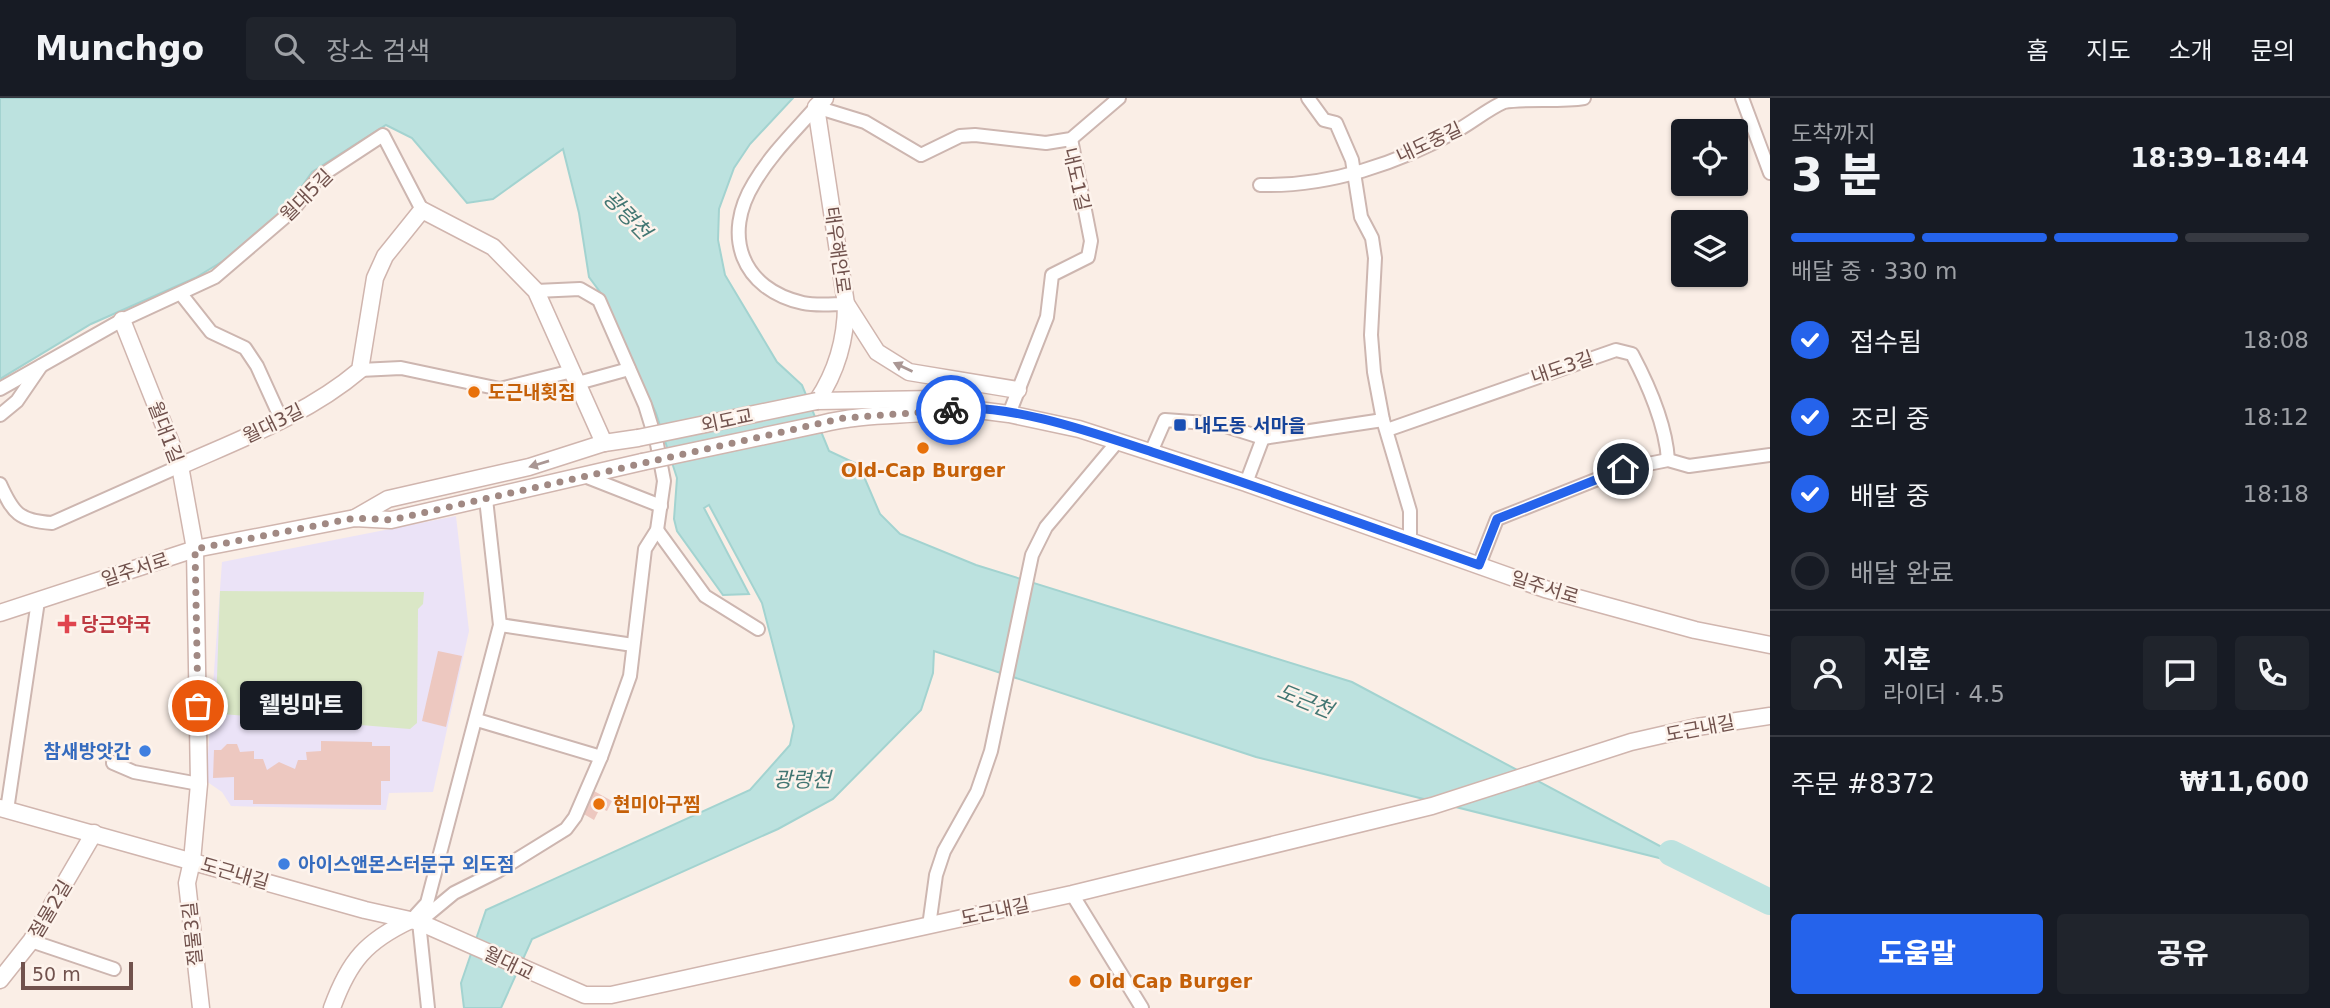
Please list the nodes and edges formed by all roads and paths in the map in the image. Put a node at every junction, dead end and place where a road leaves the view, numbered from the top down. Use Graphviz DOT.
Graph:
graph roads {
  1 [pos="1119,98"];
  2 [pos="1308,98"];
  3 [pos="1584,98"];
  4 [pos="1742,98"];
  5 [pos="820,103"];
  6 [pos="1071,139"];
  7 [pos="1770,173"];
  8 [pos="1354,174"];
  9 [pos="1260,186"];
  10 [pos="422,210"];
  11 [pos="536,291"];
  12 [pos="181,293"];
  13 [pos="846,304"];
  14 [pos="122,320"];
  15 [pos="43,363"];
  16 [pos="629,369"];
  17 [pos="360,370"];
  18 [pos="575,377"];
  19 [pos="0,388"];
  20 [pos="1018,390"];
  21 [pos="817,401"];
  22 [pos="962,408"];
  23 [pos="1009,414"];
  24 [pos="0,415"];
  25 [pos="282,421"];
  26 [pos="821,424"];
  27 [pos="1385,425"];
  28 [pos="638,438"];
  29 [pos="1263,438"];
  30 [pos="1118,441"];
  31 [pos="604,443"];
  32 [pos="1151,452"];
  33 [pos="1770,455"];
  34 [pos="1668,460"];
  35 [pos="642,462"];
  36 [pos="180,466"];
  37 [pos="587,477"];
  38 [pos="1246,483"];
  39 [pos="0,484"];
  40 [pos="486,499"];
  41 [pos="661,506"];
  42 [pos="355,518"];
  43 [pos="657,530"];
  44 [pos="1410,541"];
  45 [pos="195,549"];
  46 [pos="1479,565"];
  47 [pos="38,601"];
  48 [pos="0,613"];
  49 [pos="500,625"];
  50 [pos="758,629"];
  51 [pos="633,645"];
  52 [pos="1770,645"];
  53 [pos="1770,716"];
  54 [pos="477,720"];
  55 [pos="601,757"];
  56 [pos="113,763"];
  57 [pos="199,784"];
  58 [pos="3,809"];
  59 [pos="94,833"];
  60 [pos="192,861"];
  61 [pos="1072,894"];
  62 [pos="415,921"];
  63 [pos="929,926"];
  64 [pos="462,940"];
  65 [pos="31,941"];
  66 [pos="114,969"];
  67 [pos="0,980"];
  68 [pos="557,986"];
  69 [pos="201,1008"];
  70 [pos="332,1008"];
  71 [pos="428,1008"];
  72 [pos="1142,1008"];
  1 -- 6 [label="street"];
  2 -- 8 [label="street"];
  3 -- 8 [label="street, 내도중길"];
  4 -- 7 [label="street"];
  5 -- 6 [label="street, 내도1길"];
  5 -- 13 [label="street, 태우해안로"];
  5 -- 13 [label="street, 태우해안로"];
  6 -- 20 [label="street, 내도1길"];
  8 -- 9 [label="street"];
  8 -- 27 [label="street"];
  10 -- 11 [label="street"];
  10 -- 12 [label="street, 월대5길"];
  10 -- 17 [label="street"];
  11 -- 16 [label="street"];
  11 -- 18 [label="street"];
  12 -- 14 [label="street, 월대5길"];
  12 -- 25 [label="street"];
  20 -- 13 [label="street, one-way"];
  13 -- 21 [label="street"];
  14 -- 15 [label="street, 월대5길"];
  14 -- 36 [label="street, 월대1길"];
  15 -- 19 [label="street, 월대5길"];
  15 -- 24 [label="street"];
  16 -- 18 [label="street"];
  16 -- 41 [label="street"];
  17 -- 18 [label="street"];
  17 -- 25 [label="street, 월대3길"];
  18 -- 31 [label="street"];
  20 -- 23 [label="street, 내도1길"];
  21 -- 22 [label="street, 일주서로"];
  21 -- 28 [label="street, 외도교, bridge"];
  22 -- 23 [label="street, 일주서로"];
  22 -- 26 [label="street, 일주서로"];
  23 -- 30 [label="street, 일주서로"];
  25 -- 36 [label="street, 월대3길"];
  26 -- 35 [label="street, 외도교, bridge"];
  27 -- 29 [label="street, 내도3길"];
  27 -- 34 [label="street, 내도3길"];
  27 -- 44 [label="street"];
  28 -- 31 [label="street, 일주서로"];
  29 -- 32 [label="street, 내도3길"];
  29 -- 38 [label="street"];
  30 -- 32 [label="street, 일주서로"];
  30 -- 63 [label="street"];
  31 -- 42 [label="street, 일주서로, one-way"];
  32 -- 38 [label="street, 일주서로"];
  33 -- 34 [label="street"];
  34 -- 46 [label="street"];
  35 -- 37 [label="street, 일주서로"];
  36 -- 39 [label="street"];
  36 -- 45 [label="street, 월대1길"];
  37 -- 40 [label="street, 일주서로"];
  37 -- 41 [label="street"];
  38 -- 44 [label="street, 일주서로"];
  40 -- 42 [label="street, 일주서로"];
  40 -- 49 [label="street"];
  41 -- 43 [label="street"];
  42 -- 45 [label="street, 일주서로"];
  43 -- 50 [label="street"];
  43 -- 51 [label="street"];
  44 -- 46 [label="street, 일주서로"];
  45 -- 47 [label="street, 일주서로"];
  45 -- 57 [label="street, 월대1길"];
  46 -- 52 [label="street, 일주서로"];
  47 -- 48 [label="street, 일주서로"];
  47 -- 58 [label="street, 도근내길"];
  49 -- 51 [label="street"];
  49 -- 54 [label="street"];
  51 -- 55 [label="street"];
  53 -- 61 [label="street, 도근내길"];
  54 -- 55 [label="street"];
  54 -- 62 [label="street"];
  55 -- 62 [label="street"];
  56 -- 57 [label="street"];
  57 -- 60 [label="street, 절물3길"];
  58 -- 59 [label="street, 도근내길"];
  59 -- 60 [label="street, 도근내길"];
  59 -- 65 [label="street, 절물2길"];
  60 -- 62 [label="street, 도근내길"];
  60 -- 69 [label="street, 절물3길"];
  61 -- 63 [label="street, 도근내길"];
  61 -- 72 [label="street"];
  62 -- 64 [label="street, 도근내길"];
  62 -- 70 [label="street"];
  62 -- 71 [label="street"];
  63 -- 68 [label="street, 도근내길"];
  64 -- 68 [label="street, 월대교"];
  65 -- 66 [label="street"];
  65 -- 67 [label="street, 절물2길"];
}
